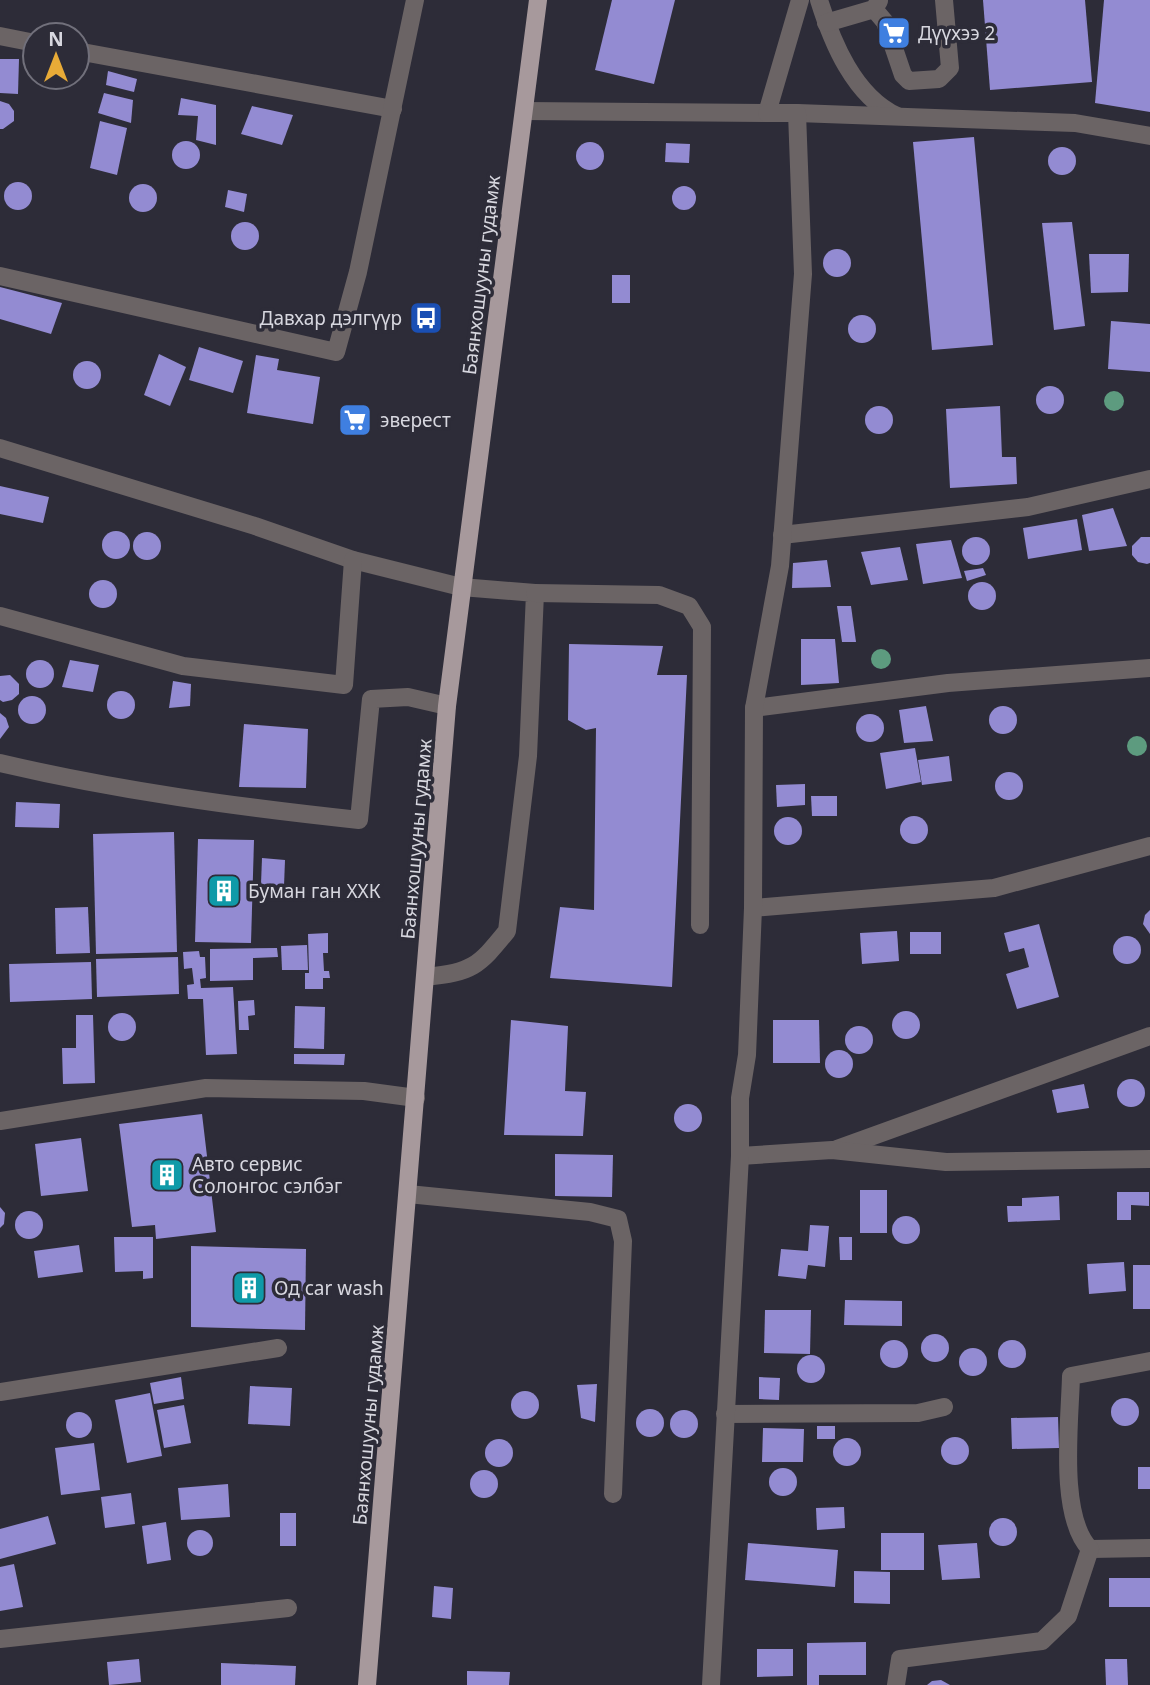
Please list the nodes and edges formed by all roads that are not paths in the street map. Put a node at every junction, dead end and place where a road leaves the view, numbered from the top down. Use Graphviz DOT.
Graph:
graph roads {
  1 [pos="415,0"];
  2 [pos="538,0"];
  3 [pos="800,0"];
  4 [pos="819,0"];
  5 [pos="944,0"];
  6 [pos="876,5"];
  7 [pos="826,23"];
  8 [pos="0,36"];
  9 [pos="21,40"];
  10 [pos="91,54"];
  11 [pos="393,109"];
  12 [pos="524,111"];
  13 [pos="767,113"];
  14 [pos="797,113"];
  15 [pos="900,117"];
  16 [pos="1150,136"];
  17 [pos="0,276"];
  18 [pos="0,448"];
  19 [pos="1150,479"];
  20 [pos="782,536"];
  21 [pos="353,560"];
  22 [pos="461,587"];
  23 [pos="535,593"];
  24 [pos="0,616"];
  25 [pos="1150,668"];
  26 [pos="447,706"];
  27 [pos="754,708"];
  28 [pos="0,763"];
  29 [pos="1150,846"];
  30 [pos="753,908"];
  31 [pos="700,925"];
  32 [pos="426,977"];
  33 [pos="1150,1036"];
  34 [pos="416,1098"];
  35 [pos="0,1121"];
  36 [pos="832,1150"];
  37 [pos="740,1156"];
  38 [pos="1150,1159"];
  39 [pos="408,1194"];
  40 [pos="278,1348"];
  41 [pos="1150,1361"];
  42 [pos="0,1392"];
  43 [pos="944,1407"];
  44 [pos="725,1414"];
  45 [pos="613,1494"];
  46 [pos="1150,1548"];
  47 [pos="1090,1549"];
  48 [pos="288,1608"];
  49 [pos="0,1639"];
  50 [pos="367,1685"];
  51 [pos="711,1685"];
  52 [pos="896,1685"];
  1 -- 11 [label="street"];
  2 -- 12 [label="main road, Баянхошууны гудамж"];
  3 -- 13 [label="street"];
  4 -- 7 [label="street"];
  5 -- 6 [label="street"];
  6 -- 7 [label="street"];
  7 -- 15 [label="street"];
  8 -- 9 [label="street"];
  10 -- 11 [label="street"];
  11 -- 17 [label="street"];
  12 -- 13 [label="street"];
  12 -- 22 [label="main road, Баянхошууны гудамж"];
  13 -- 14 [label="street"];
  14 -- 15 [label="street"];
  14 -- 20 [label="street"];
  15 -- 16 [label="street"];
  18 -- 21 [label="street"];
  19 -- 20 [label="street"];
  20 -- 27 [label="street"];
  21 -- 22 [label="street"];
  21 -- 24 [label="street"];
  22 -- 23 [label="street"];
  22 -- 26 [label="main road, Баянхошууны гудамж"];
  23 -- 31 [label="street"];
  23 -- 32 [label="street"];
  25 -- 27 [label="street"];
  26 -- 28 [label="street"];
  26 -- 32 [label="main road, Баянхошууны гудамж"];
  27 -- 30 [label="street"];
  29 -- 30 [label="street"];
  30 -- 37 [label="street"];
  32 -- 34 [label="main road, Баянхошууны гудамж"];
  33 -- 36 [label="street"];
  34 -- 35 [label="street"];
  34 -- 39 [label="main road, Баянхошууны гудамж"];
  36 -- 37 [label="street"];
  36 -- 38 [label="street"];
  37 -- 44 [label="street"];
  39 -- 45 [label="street"];
  39 -- 50 [label="main road, Баянхошууны гудамж"];
  40 -- 42 [label="street"];
  41 -- 47 [label="street"];
  43 -- 44 [label="street"];
  44 -- 51 [label="street"];
  46 -- 47 [label="street"];
  47 -- 52 [label="street"];
  48 -- 49 [label="street"];
}
